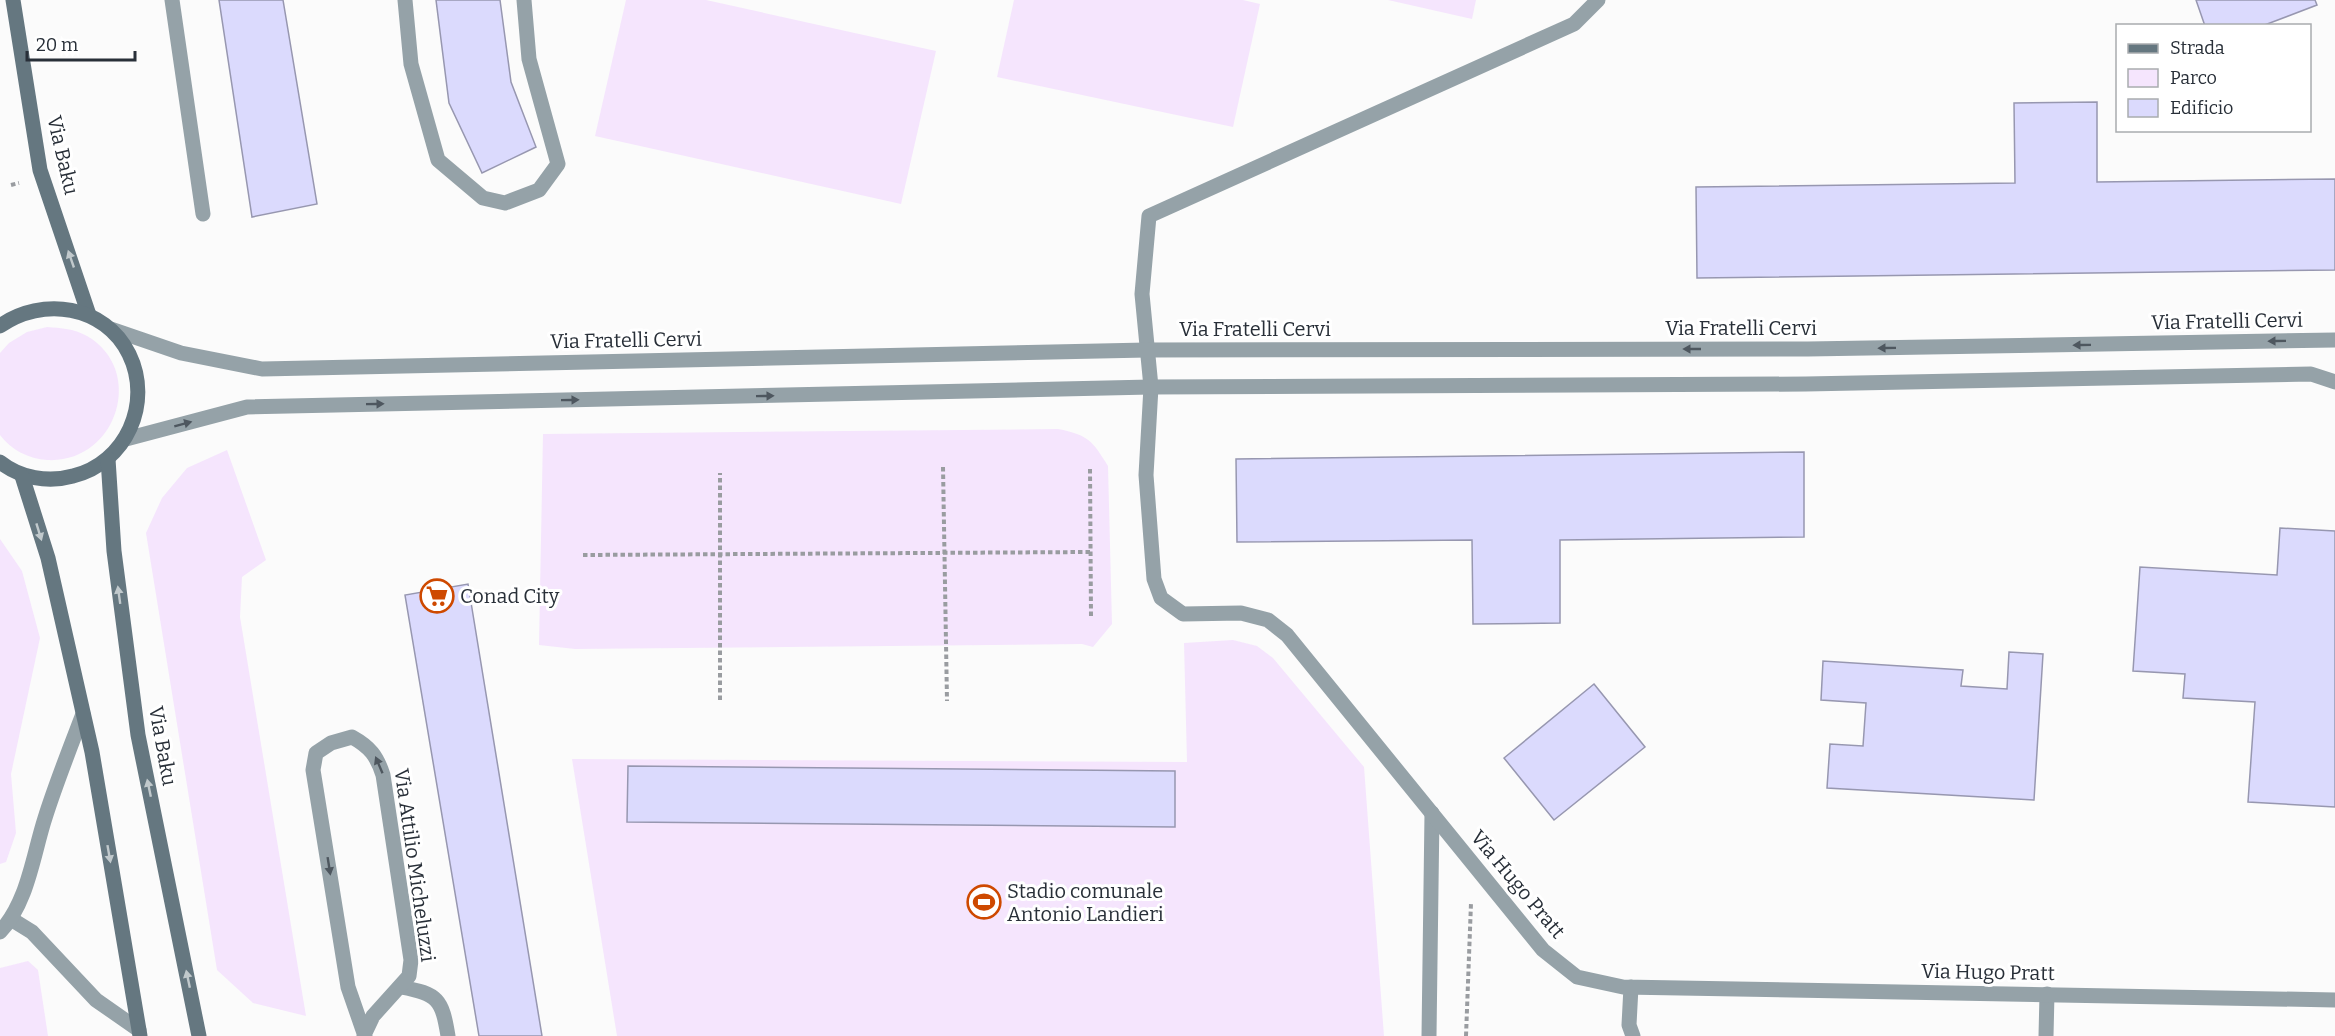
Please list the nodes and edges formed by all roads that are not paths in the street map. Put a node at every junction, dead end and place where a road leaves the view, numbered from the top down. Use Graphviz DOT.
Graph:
graph roads {
  1 [pos="13,0"];
  2 [pos="172,0"];
  3 [pos="405,0"];
  4 [pos="524,0"];
  5 [pos="1598,0"];
  6 [pos="203,214"];
  7 [pos="89,315"];
  8 [pos="0,326"];
  9 [pos="111,329"];
  10 [pos="2335,340"];
  11 [pos="1147,350"];
  12 [pos="2335,382"];
  13 [pos="1151,387"];
  14 [pos="126,439"];
  15 [pos="108,459"];
  16 [pos="2,465"];
  17 [pos="22,476"];
  18 [pos="83,714"];
  19 [pos="1432,813"];
  20 [pos="11,919"];
  21 [pos="0,932"];
  22 [pos="401,987"];
  23 [pos="1631,987"];
  24 [pos="2047,994"];
  25 [pos="2335,1000"];
  26 [pos="139,1033"];
  27 [pos="199,1036"];
  28 [pos="364,1036"];
  29 [pos="448,1036"];
  30 [pos="1430,1036"];
  31 [pos="1633,1036"];
  32 [pos="2046,1036"];
  7 -- 1 [label="main road, Via Baku, one-way"];
  2 -- 6 [label="street"];
  3 -- 4 [label="street"];
  5 -- 11 [label="street"];
  7 -- 8 [label="main road"];
  7 -- 9 [label="main road"];
  9 -- 11 [label="street, Via Fratelli Cervi"];
  9 -- 14 [label="main road"];
  10 -- 11 [label="street, Via Fratelli Cervi, one-way"];
  11 -- 13 [label="street"];
  12 -- 13 [label="street"];
  14 -- 13 [label="street, one-way"];
  13 -- 19 [label="street, Via Hugo Pratt"];
  14 -- 15 [label="main road"];
  15 -- 17 [label="main road"];
  27 -- 15 [label="main road, Via Baku, one-way"];
  16 -- 17 [label="main road"];
  17 -- 18 [label="main road, one-way"];
  18 -- 20 [label="street"];
  18 -- 26 [label="main road, one-way"];
  19 -- 23 [label="street, Via Hugo Pratt"];
  19 -- 30 [label="street"];
  20 -- 21 [label="street"];
  20 -- 26 [label="street"];
  22 -- 28 [label="street, Via Attilio Micheluzzi"];
  22 -- 28 [label="street, Via Attilio Micheluzzi, one-way"];
  22 -- 29 [label="street"];
  23 -- 24 [label="street, Via Hugo Pratt"];
  23 -- 31 [label="street"];
  24 -- 25 [label="street, Via Hugo Pratt"];
  24 -- 32 [label="street"];
}
